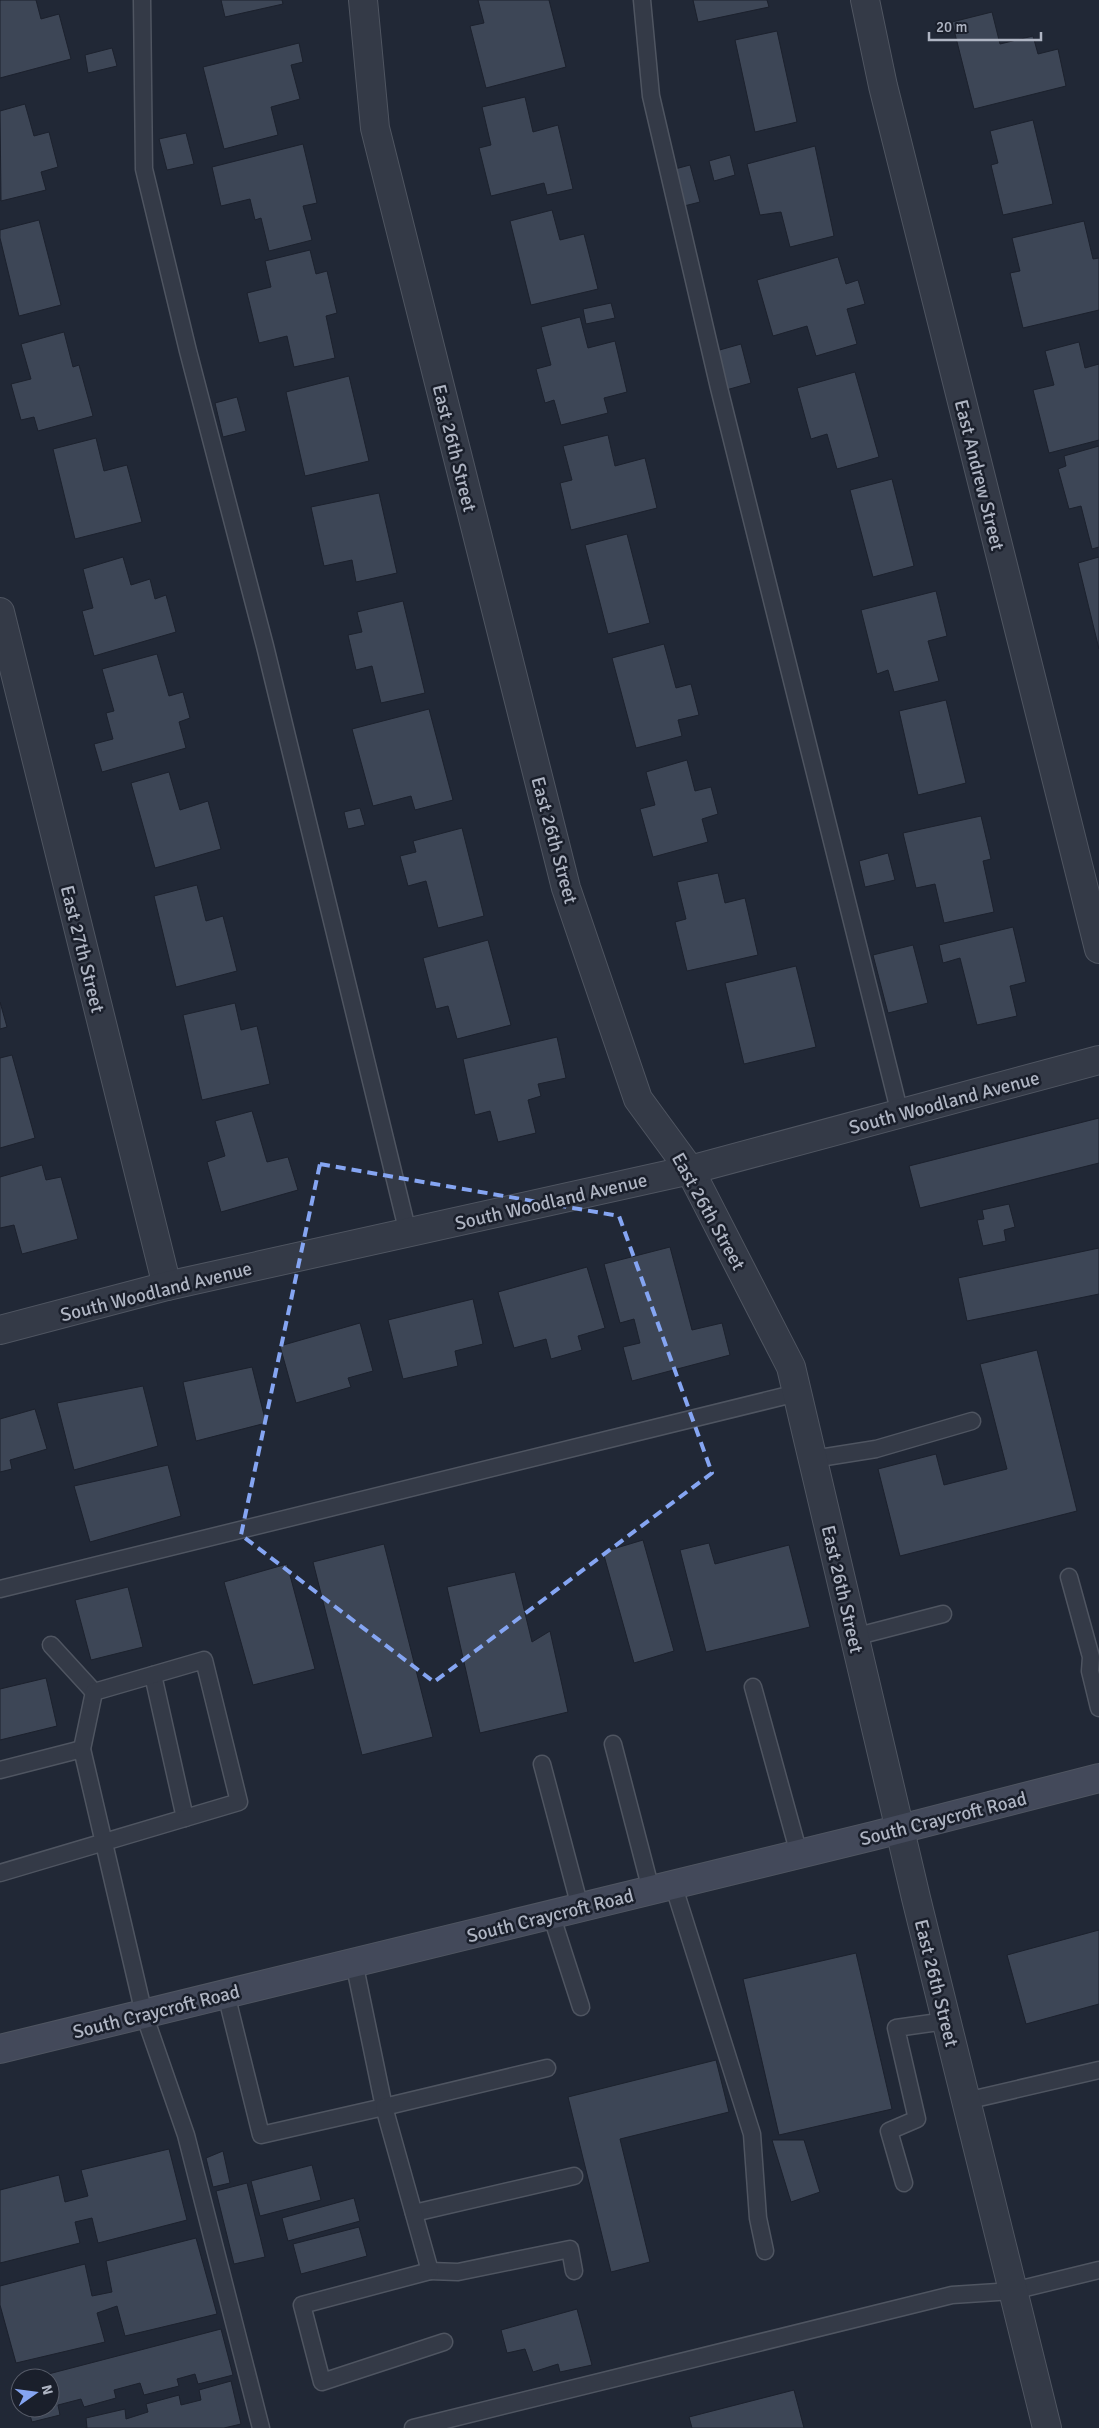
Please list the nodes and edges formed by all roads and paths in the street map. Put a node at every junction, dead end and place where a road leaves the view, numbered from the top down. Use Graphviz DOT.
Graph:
graph roads {
  1 [pos="142,0"];
  2 [pos="363,0"];
  3 [pos="642,0"];
  4 [pos="865,0"];
  5 [pos="0,612"];
  6 [pos="1099,949"];
  7 [pos="1099,1060"];
  8 [pos="900,1114"];
  9 [pos="690,1170"];
  10 [pos="408,1233"];
  11 [pos="167,1286"];
  12 [pos="0,1330"];
  13 [pos="798,1393"];
  14 [pos="972,1421"];
  15 [pos="813,1459"];
  16 [pos="1070,1577"];
  17 [pos="0,1589"];
  18 [pos="943,1614"];
  19 [pos="854,1637"];
  20 [pos="51,1645"];
  21 [pos="153,1675"];
  22 [pos="753,1687"];
  23 [pos="94,1692"];
  24 [pos="1099,1708"];
  25 [pos="613,1744"];
  26 [pos="82,1749"];
  27 [pos="542,1764"];
  28 [pos="0,1770"];
  29 [pos="1099,1778"];
  30 [pos="185,1818"];
  31 [pos="899,1829"];
  32 [pos="104,1841"];
  33 [pos="799,1854"];
  34 [pos="0,1873"];
  35 [pos="662,1887"];
  36 [pos="580,1907"];
  37 [pos="551,1914"];
  38 [pos="354,1962"];
  39 [pos="226,1994"];
  40 [pos="581,2006"];
  41 [pos="144,2014"];
  42 [pos="946,2021"];
  43 [pos="0,2049"];
  44 [pos="547,2068"];
  45 [pos="1099,2070"];
  46 [pos="966,2101"];
  47 [pos="384,2106"];
  48 [pos="574,2176"];
  49 [pos="904,2183"];
  50 [pos="414,2212"];
  51 [pos="765,2252"];
  52 [pos="1099,2270"];
  53 [pos="430,2271"];
  54 [pos="574,2271"];
  55 [pos="1013,2292"];
  56 [pos="444,2342"];
  57 [pos="261,2428"];
  58 [pos="414,2428"];
  59 [pos="1047,2428"];
  1 -- 10 [label="lane"];
  2 -- 9 [label="street, East 26th Street"];
  3 -- 8 [label="lane"];
  4 -- 6 [label="street, East Andrew Street"];
  5 -- 11 [label="street, East 27th Street"];
  7 -- 8 [label="street, South Woodland Avenue"];
  8 -- 9 [label="street, South Woodland Avenue"];
  9 -- 10 [label="street, South Woodland Avenue"];
  9 -- 13 [label="street, East 26th Street"];
  10 -- 11 [label="street, South Woodland Avenue"];
  11 -- 12 [label="street, South Woodland Avenue"];
  13 -- 15 [label="street, East 26th Street"];
  13 -- 17 [label="lane"];
  14 -- 15 [label="lane"];
  15 -- 19 [label="street, East 26th Street"];
  16 -- 24 [label="lane"];
  18 -- 19 [label="lane"];
  19 -- 31 [label="street, East 26th Street"];
  20 -- 23 [label="lane"];
  21 -- 23 [label="lane"];
  21 -- 30 [label="lane"];
  21 -- 30 [label="lane"];
  22 -- 33 [label="lane"];
  23 -- 26 [label="lane"];
  25 -- 35 [label="lane"];
  26 -- 28 [label="lane"];
  26 -- 32 [label="lane"];
  27 -- 36 [label="lane"];
  29 -- 31 [label="main road, South Craycroft Road"];
  30 -- 32 [label="lane"];
  31 -- 33 [label="main road, South Craycroft Road"];
  31 -- 42 [label="street, East 26th Street"];
  32 -- 34 [label="lane"];
  32 -- 41 [label="lane"];
  33 -- 35 [label="main road, South Craycroft Road"];
  35 -- 36 [label="main road, South Craycroft Road"];
  35 -- 51 [label="lane"];
  36 -- 37 [label="main road, South Craycroft Road"];
  37 -- 38 [label="main road, South Craycroft Road"];
  37 -- 40 [label="lane"];
  38 -- 39 [label="main road, South Craycroft Road"];
  38 -- 47 [label="lane"];
  39 -- 41 [label="main road, South Craycroft Road"];
  39 -- 47 [label="lane"];
  41 -- 43 [label="main road, South Craycroft Road"];
  41 -- 57 [label="lane"];
  42 -- 46 [label="street, East 26th Street"];
  42 -- 49 [label="lane"];
  44 -- 47 [label="lane"];
  45 -- 46 [label="lane"];
  46 -- 55 [label="street, East 26th Street"];
  47 -- 50 [label="lane"];
  48 -- 50 [label="lane"];
  50 -- 53 [label="lane"];
  52 -- 55 [label="lane"];
  53 -- 54 [label="lane"];
  53 -- 56 [label="lane"];
  55 -- 58 [label="lane"];
  55 -- 59 [label="street, East 26th Street"];
}
